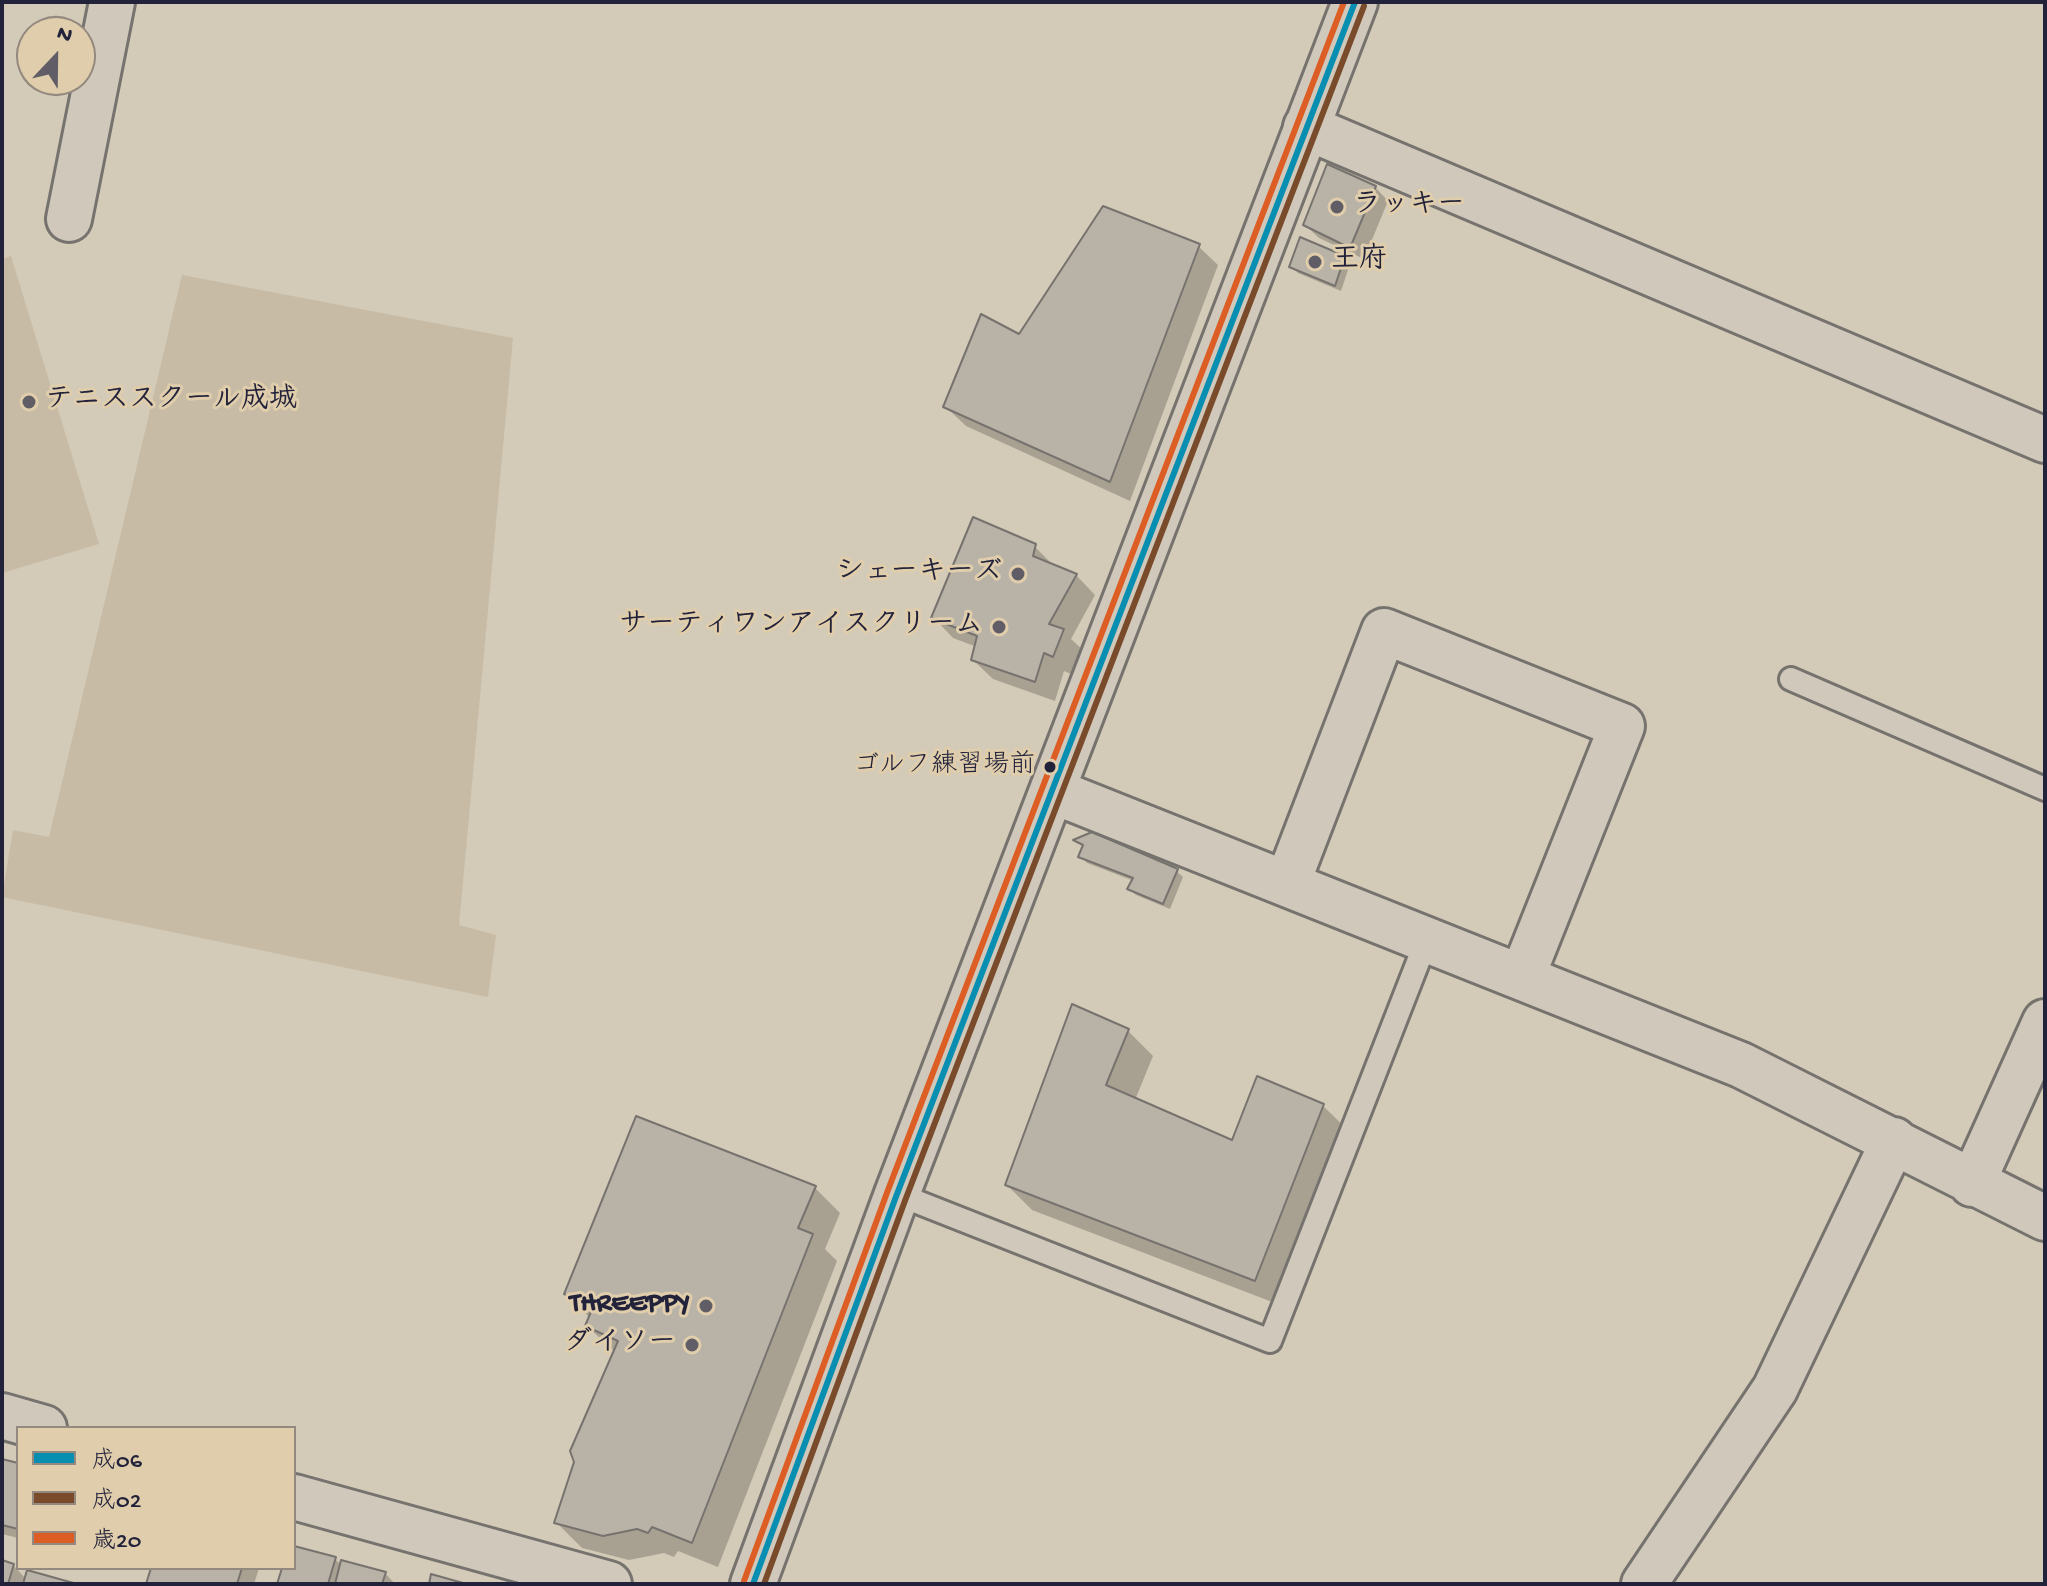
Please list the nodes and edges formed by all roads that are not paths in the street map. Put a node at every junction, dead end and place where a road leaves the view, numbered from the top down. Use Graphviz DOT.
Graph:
graph roads {
  1 [pos="112,2"];
  2 [pos="1355,2"];
  3 [pos="1306,127"];
  4 [pos="69,219"];
  5 [pos="2045,440"];
  6 [pos="1791,679"];
  7 [pos="2045,789"];
  8 [pos="1053,791"];
  9 [pos="1287,884"];
  10 [pos="1427,939"];
  11 [pos="1522,977"];
  12 [pos="2045,1022"];
  13 [pos="1894,1140"];
  14 [pos="1972,1184"];
  15 [pos="897,1194"];
  16 [pos="2045,1218"];
  17 [pos="2,1416"];
  18 [pos="37,1426"];
  19 [pos="296,1498"];
  20 [pos="609,1584"];
  21 [pos="753,1584"];
  22 [pos="1644,1584"];
  1 -- 4 [label="street"];
  2 -- 3 [label="street"];
  3 -- 5 [label="street"];
  3 -- 8 [label="street"];
  6 -- 7 [label="lane"];
  8 -- 9 [label="street"];
  8 -- 15 [label="street"];
  9 -- 10 [label="street"];
  9 -- 11 [label="street"];
  10 -- 11 [label="street"];
  10 -- 15 [label="lane"];
  11 -- 13 [label="street"];
  12 -- 14 [label="street"];
  13 -- 14 [label="street"];
  13 -- 22 [label="street"];
  14 -- 16 [label="street"];
  15 -- 21 [label="street"];
  17 -- 18 [label="street"];
  19 -- 20 [label="street"];
}
